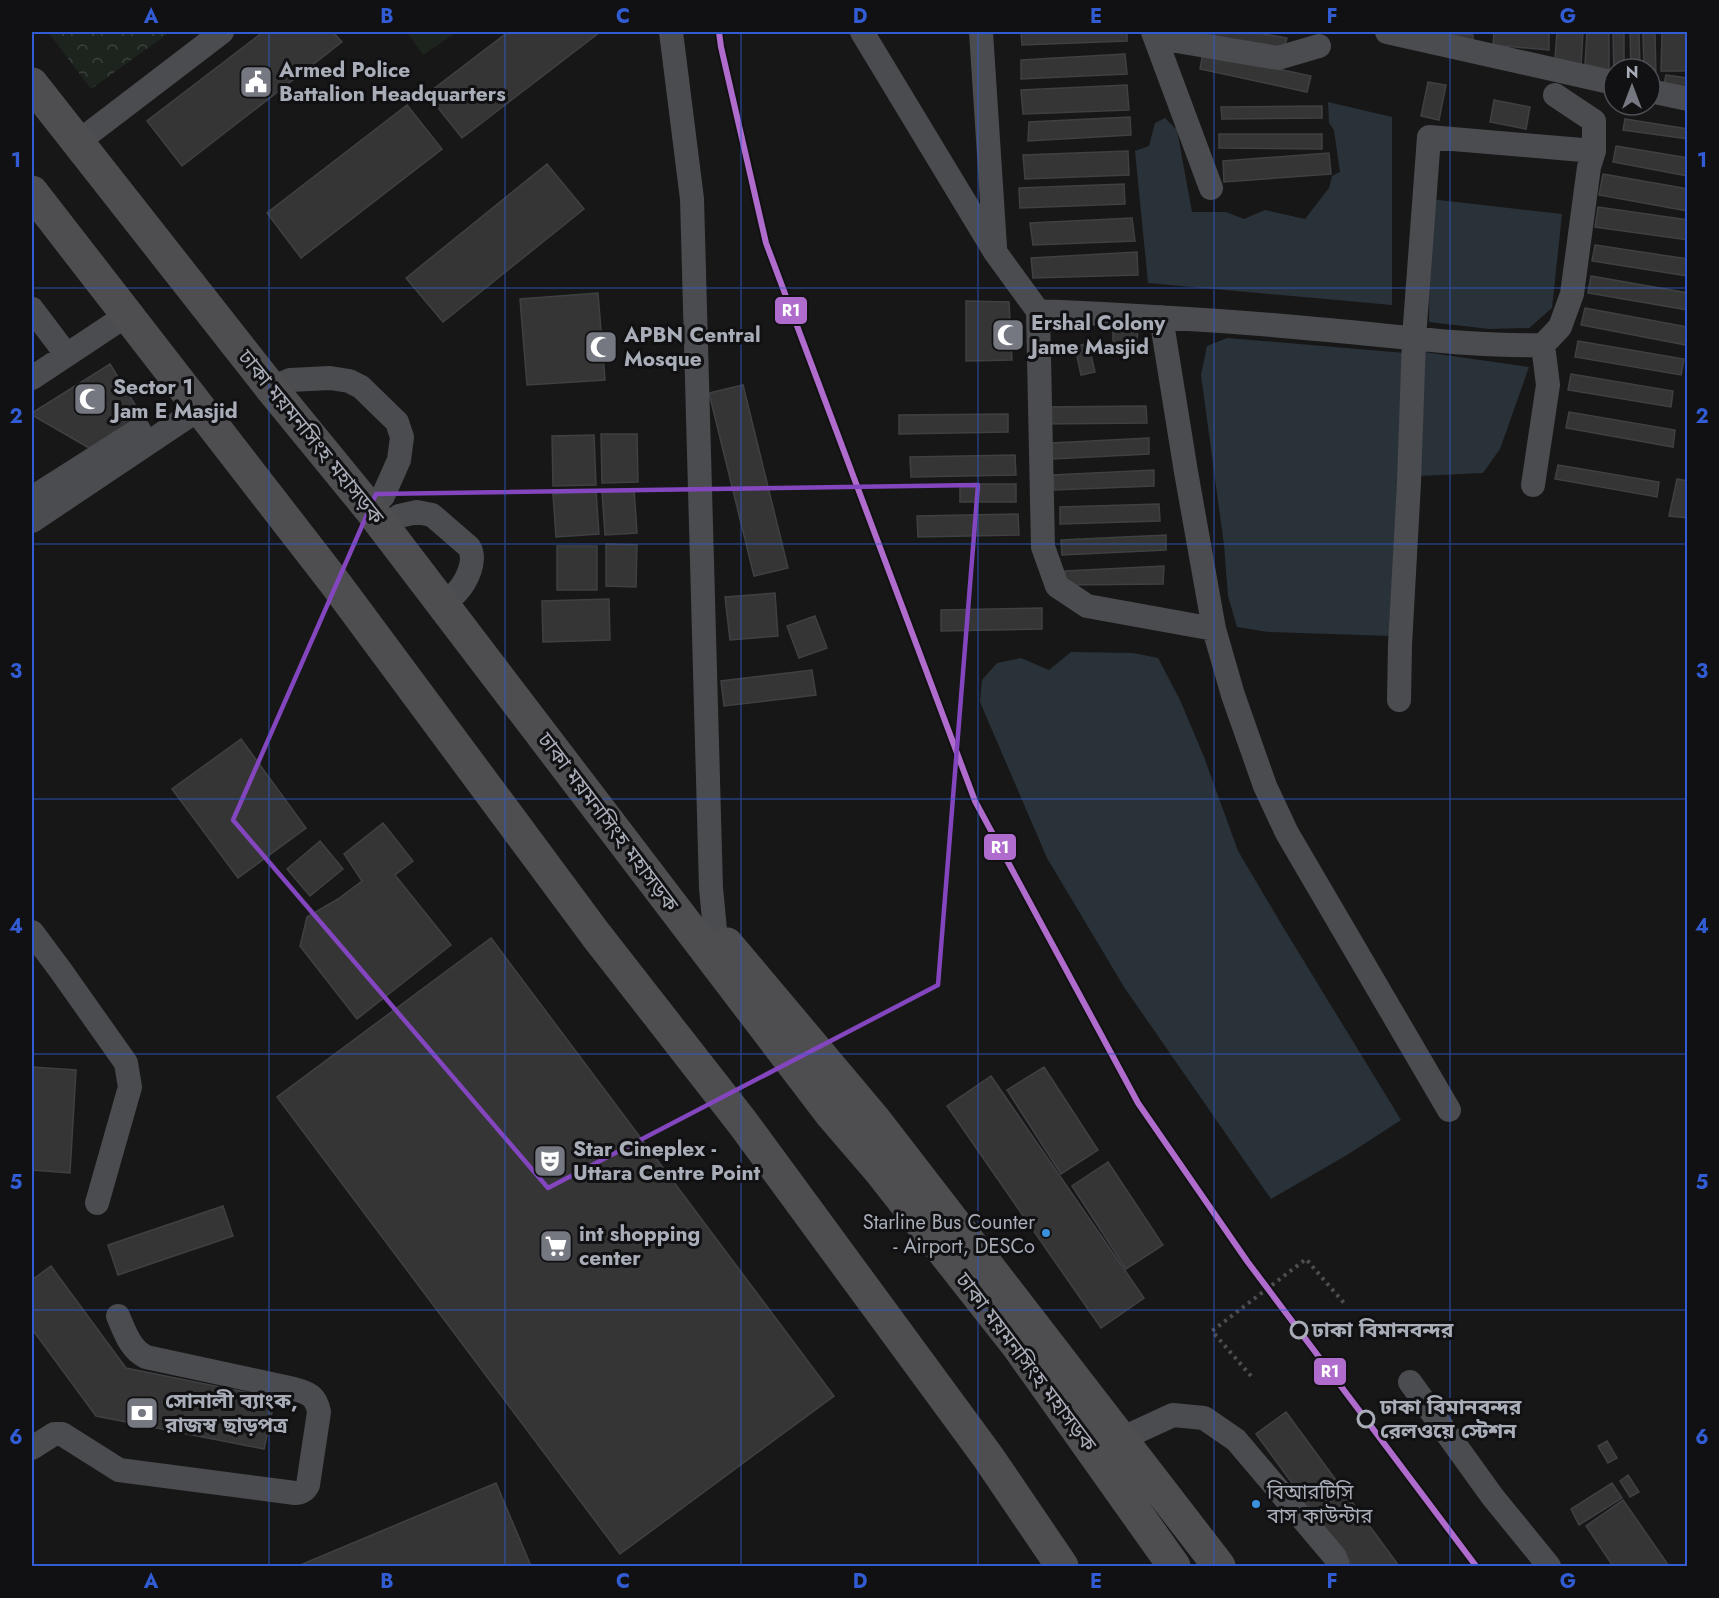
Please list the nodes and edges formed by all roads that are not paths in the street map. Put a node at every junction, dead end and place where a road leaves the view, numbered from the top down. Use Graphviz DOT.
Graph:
graph roads {
  1 [pos="222,32"];
  2 [pos="671,32"];
  3 [pos="862,32"];
  4 [pos="981,32"];
  5 [pos="1155,32"];
  6 [pos="1387,32"];
  7 [pos="1319,46"];
  8 [pos="1602,80"];
  9 [pos="32,84"];
  10 [pos="1662,94"];
  11 [pos="1555,95"];
  12 [pos="1688,99"];
  13 [pos="78,142"];
  14 [pos="1594,151"];
  15 [pos="1211,188"];
  16 [pos="32,192"];
  17 [pos="995,252"];
  18 [pos="32,309"];
  19 [pos="1038,311"];
  20 [pos="127,315"];
  21 [pos="1161,316"];
  22 [pos="1414,338"];
  23 [pos="1543,345"];
  24 [pos="66,354"];
  25 [pos="32,378"];
  26 [pos="271,388"];
  27 [pos="195,404"];
  28 [pos="1533,485"];
  29 [pos="32,498"];
  30 [pos="377,519"];
  31 [pos="32,521"];
  32 [pos="442,604"];
  33 [pos="1214,630"];
  34 [pos="1399,700"];
  35 [pos="651,878"];
  36 [pos="715,930"];
  37 [pos="32,932"];
  38 [pos="1449,1110"];
  39 [pos="97,1203"];
  40 [pos="118,1316"];
  41 [pos="1410,1382"];
  42 [pos="1121,1439"];
  43 [pos="32,1448"];
  44 [pos="1062,1566"];
  45 [pos="1174,1566"];
  46 [pos="1219,1566"];
  47 [pos="1338,1566"];
  48 [pos="1549,1566"];
  1 -- 13 [label="street"];
  2 -- 36 [label="street"];
  3 -- 17 [label="street"];
  4 -- 17 [label="street"];
  5 -- 7 [label="street"];
  5 -- 15 [label="street"];
  6 -- 8 [label="street"];
  9 -- 13 [label="highway, ঢাকা ময়মনসিংহ মহাসড়ক"];
  10 -- 12 [label="street"];
  11 -- 14 [label="street"];
  13 -- 26 [label="highway, ঢাকা ময়মনসিংহ মহাসড়ক"];
  14 -- 22 [label="street"];
  14 -- 23 [label="street"];
  16 -- 20 [label="highway"];
  17 -- 19 [label="street"];
  18 -- 24 [label="street"];
  19 -- 21 [label="street"];
  19 -- 33 [label="street"];
  20 -- 24 [label="street"];
  20 -- 27 [label="highway"];
  21 -- 22 [label="street"];
  21 -- 33 [label="street"];
  22 -- 23 [label="street"];
  22 -- 34 [label="street"];
  23 -- 28 [label="street"];
  24 -- 25 [label="street"];
  26 -- 30 [label="highway, ঢাকা ময়মনসিংহ মহাসড়ক"];
  26 -- 30 [label="street"];
  27 -- 29 [label="street"];
  27 -- 31 [label="street"];
  27 -- 44 [label="highway"];
  30 -- 32 [label="highway, ঢাকা ময়মনসিংহ মহাসড়ক"];
  30 -- 32 [label="street"];
  32 -- 35 [label="highway, ঢাকা ময়মনসিংহ মহাসড়ক"];
  33 -- 38 [label="street"];
  35 -- 36 [label="highway"];
  35 -- 45 [label="highway, ঢাকা ময়মনসিংহ মহাসড়ক"];
  36 -- 42 [label="highway"];
  37 -- 39 [label="street"];
  40 -- 43 [label="street"];
  41 -- 48 [label="street"];
  42 -- 46 [label="highway"];
  42 -- 47 [label="street"];
}
